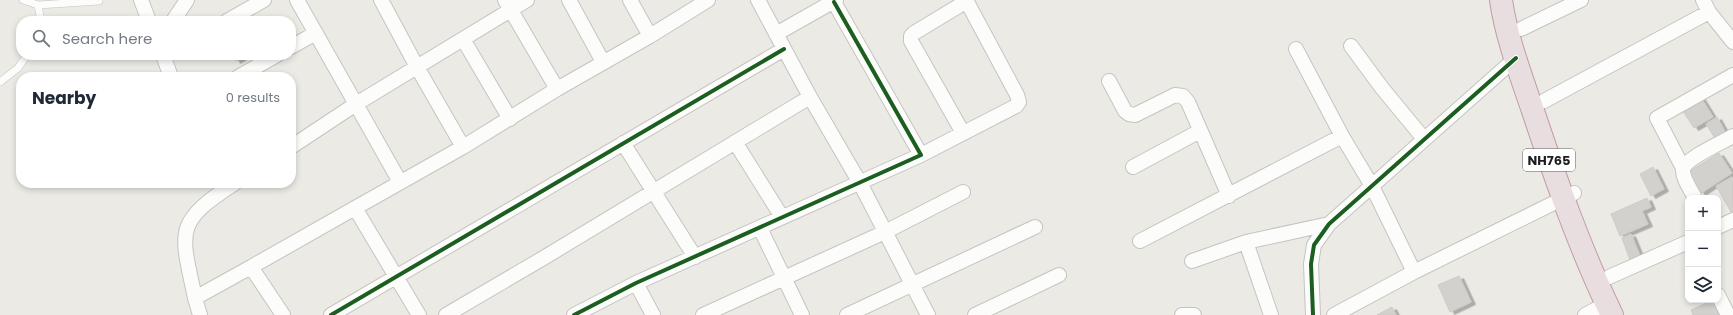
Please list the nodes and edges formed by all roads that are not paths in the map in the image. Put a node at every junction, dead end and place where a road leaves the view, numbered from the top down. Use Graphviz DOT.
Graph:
graph roads {
  1 [pos="23,0"];
  2 [pos="141,0"];
  3 [pos="187,0"];
  4 [pos="264,0"];
  5 [pos="297,0"];
  6 [pos="527,0"];
  7 [pos="569,0"];
  8 [pos="630,0"];
  9 [pos="708,0"];
  10 [pos="758,0"];
  11 [pos="967,0"];
  12 [pos="1501,0"];
  13 [pos="1516,0"];
  14 [pos="1581,0"];
  15 [pos="99,1"];
  16 [pos="383,1"];
  17 [pos="835,1"];
  18 [pos="694,4"];
  19 [pos="38,5"];
  20 [pos="508,5"];
  21 [pos="1706,6"];
  22 [pos="40,16"];
  23 [pos="147,16"];
  24 [pos="176,16"];
  25 [pos="236,16"];
  26 [pos="1521,29"];
  27 [pos="316,33"];
  28 [pos="776,34"];
  29 [pos="650,36"];
  30 [pos="463,40"];
  31 [pos="1733,42"];
  32 [pos="296,44"];
  33 [pos="1351,46"];
  34 [pos="784,49"];
  35 [pos="1296,49"];
  36 [pos="1516,58"];
  37 [pos="24,60"];
  38 [pos="166,60"];
  39 [pos="268,60"];
  40 [pos="603,62"];
  41 [pos="417,67"];
  42 [pos="170,72"];
  43 [pos="247,72"];
  44 [pos="1733,75"];
  45 [pos="1109,81"];
  46 [pos="0,82"];
  47 [pos="557,89"];
  48 [pos="810,97"];
  49 [pos="1544,101"];
  50 [pos="356,104"];
  51 [pos="510,119"];
  52 [pos="1200,131"];
  53 [pos="963,133"];
  54 [pos="1342,136"];
  55 [pos="1733,136"];
  56 [pos="1424,139"];
  57 [pos="735,142"];
  58 [pos="296,143"];
  59 [pos="623,143"];
  60 [pos="463,147"];
  61 [pos="921,155"];
  62 [pos="1132,167"];
  63 [pos="1684,168"];
  64 [pos="400,182"];
  65 [pos="860,183"];
  66 [pos="1372,186"];
  67 [pos="227,188"];
  68 [pos="654,191"];
  69 [pos="963,192"];
  70 [pos="1694,195"];
  71 [pos="1229,196"];
  72 [pos="1568,196"];
  73 [pos="355,208"];
  74 [pos="782,217"];
  75 [pos="1733,220"];
  76 [pos="1329,224"];
  77 [pos="1721,226"];
  78 [pos="1035,227"];
  79 [pos="760,228"];
  80 [pos="885,232"];
  81 [pos="1140,241"];
  82 [pos="1246,242"];
  83 [pos="1685,243"];
  84 [pos="694,257"];
  85 [pos="1192,261"];
  86 [pos="251,267"];
  87 [pos="1414,272"];
  88 [pos="1059,275"];
  89 [pos="396,277"];
  90 [pos="1609,277"];
  91 [pos="784,279"];
  92 [pos="636,283"];
  93 [pos="913,284"];
  94 [pos="195,298"];
  95 [pos="1721,301"];
  96 [pos="1609,310"];
  97 [pos="200,315"];
  98 [pos="283,315"];
  99 [pos="331,315"];
  100 [pos="419,315"];
  101 [pos="446,315"];
  102 [pos="574,315"];
  103 [pos="653,315"];
  104 [pos="703,315"];
  105 [pos="802,315"];
  106 [pos="847,315"];
  107 [pos="928,315"];
  108 [pos="975,315"];
  109 [pos="1182,315"];
  110 [pos="1194,315"];
  111 [pos="1271,315"];
  112 [pos="1313,315"];
  113 [pos="1334,315"];
  114 [pos="1585,315"];
  115 [pos="1626,315"];
  116 [pos="1728,315"];
  1 -- 19 [label="lane"];
  2 -- 23 [label="street"];
  3 -- 24 [label="street"];
  4 -- 25 [label="street"];
  5 -- 27 [label="street"];
  6 -- 20 [label="street"];
  7 -- 40 [label="street"];
  8 -- 29 [label="street"];
  9 -- 18 [label="street"];
  10 -- 28 [label="street"];
  11 -- 53 [label="street"];
  11 -- 53 [label="street"];
  12 -- 36 [label="highway, NH765"];
  13 -- 26 [label="highway, NH765"];
  14 -- 26 [label="street"];
  15 -- 19 [label="lane"];
  16 -- 41 [label="street"];
  17 -- 28 [label="street"];
  17 -- 61 [label="street"];
  18 -- 29 [label="street"];
  19 -- 22 [label="lane"];
  20 -- 30 [label="street"];
  20 -- 47 [label="street"];
  21 -- 31 [label="street"];
  21 -- 49 [label="street"];
  26 -- 49 [label="highway, NH765"];
  27 -- 32 [label="street"];
  27 -- 50 [label="street"];
  28 -- 34 [label="street"];
  29 -- 40 [label="street"];
  30 -- 41 [label="street"];
  30 -- 51 [label="street"];
  33 -- 56 [label="street"];
  34 -- 48 [label="street"];
  34 -- 59 [label="street"];
  35 -- 54 [label="street"];
  36 -- 56 [label="street"];
  36 -- 72 [label="highway, NH765"];
  37 -- 46 [label="lane"];
  38 -- 42 [label="street"];
  39 -- 43 [label="street"];
  40 -- 47 [label="street"];
  41 -- 50 [label="street"];
  41 -- 60 [label="street"];
  44 -- 63 [label="street"];
  45 -- 52 [label="street"];
  47 -- 51 [label="street"];
  48 -- 57 [label="street"];
  48 -- 65 [label="street"];
  49 -- 72 [label="highway, NH765"];
  50 -- 58 [label="street"];
  50 -- 64 [label="street"];
  51 -- 60 [label="street"];
  52 -- 62 [label="street"];
  52 -- 71 [label="street"];
  53 -- 61 [label="street"];
  54 -- 66 [label="street"];
  54 -- 71 [label="street"];
  55 -- 63 [label="street"];
  56 -- 66 [label="street"];
  57 -- 68 [label="street"];
  57 -- 74 [label="street"];
  59 -- 68 [label="street"];
  59 -- 89 [label="street"];
  60 -- 64 [label="street"];
  61 -- 65 [label="street"];
  63 -- 70 [label="street"];
  64 -- 73 [label="street"];
  65 -- 74 [label="street"];
  65 -- 80 [label="street"];
  66 -- 76 [label="street"];
  66 -- 87 [label="street"];
  67 -- 94 [label="street"];
  68 -- 84 [label="street"];
  68 -- 101 [label="street"];
  69 -- 80 [label="street"];
  71 -- 81 [label="street"];
  72 -- 87 [label="street"];
  72 -- 90 [label="highway, NH765"];
  72 -- 96 [label="highway, NH765"];
  73 -- 86 [label="street"];
  73 -- 89 [label="street"];
  74 -- 79 [label="street"];
  75 -- 77 [label="street"];
  76 -- 82 [label="street"];
  76 -- 112 [label="street"];
  78 -- 93 [label="street"];
  79 -- 84 [label="street"];
  79 -- 91 [label="street"];
  80 -- 91 [label="street"];
  80 -- 93 [label="street"];
  82 -- 85 [label="street"];
  82 -- 111 [label="street"];
  83 -- 90 [label="street"];
  84 -- 92 [label="street"];
  86 -- 94 [label="street"];
  86 -- 98 [label="street"];
  87 -- 113 [label="street"];
  88 -- 108 [label="street"];
  89 -- 99 [label="street"];
  89 -- 100 [label="street"];
  90 -- 115 [label="highway, NH765"];
  91 -- 104 [label="street"];
  91 -- 105 [label="street"];
  92 -- 102 [label="street"];
  92 -- 103 [label="street"];
  93 -- 106 [label="street"];
  93 -- 107 [label="street"];
  94 -- 97 [label="street"];
  95 -- 116 [label="street"];
  96 -- 114 [label="street"];
  109 -- 110 [label="street"];
}
